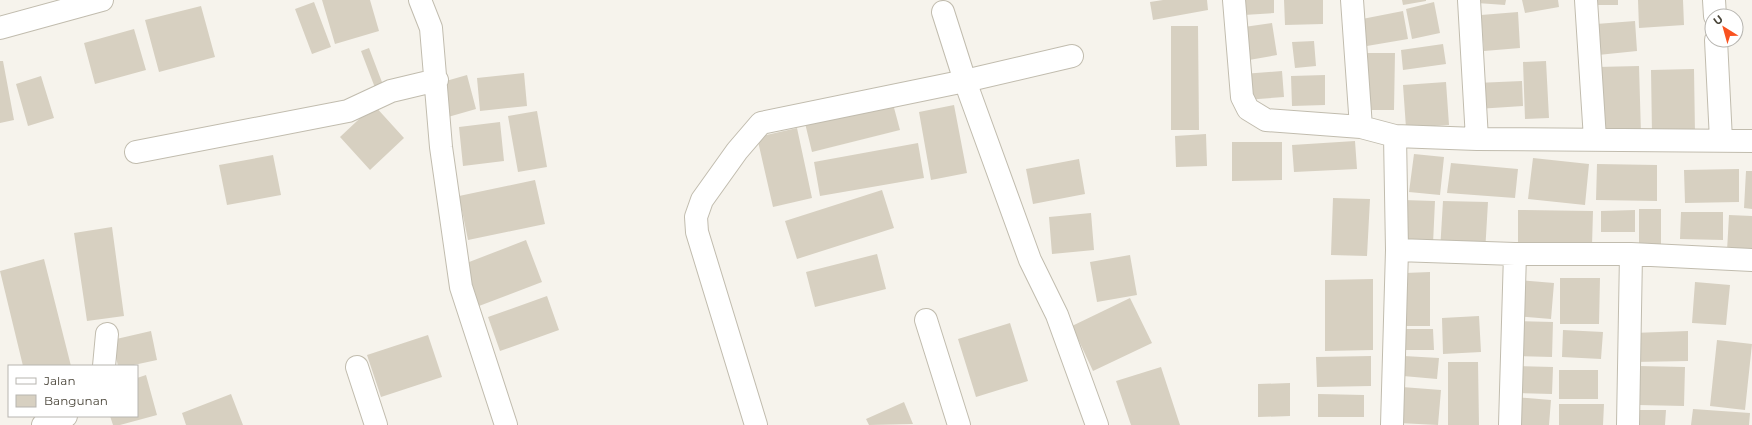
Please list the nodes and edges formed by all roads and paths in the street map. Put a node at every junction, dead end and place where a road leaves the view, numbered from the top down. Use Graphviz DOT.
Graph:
graph roads {
  1 [pos="102,0"];
  2 [pos="420,0"];
  3 [pos="1234,0"];
  4 [pos="1352,0"];
  5 [pos="1468,0"];
  6 [pos="1586,0"];
  7 [pos="943,12"];
  8 [pos="0,28"];
  9 [pos="1716,48"];
  10 [pos="1072,56"];
  11 [pos="437,80"];
  12 [pos="965,81"];
  13 [pos="1361,127"];
  14 [pos="1395,136"];
  15 [pos="1477,139"];
  16 [pos="1595,139"];
  17 [pos="1720,140"];
  18 [pos="1752,141"];
  19 [pos="136,152"];
  20 [pos="1397,250"];
  21 [pos="1515,254"];
  22 [pos="1631,254"];
  23 [pos="1752,260"];
  24 [pos="926,320"];
  25 [pos="107,334"];
  26 [pos="104,365"];
  27 [pos="357,367"];
  28 [pos="63,417"];
  29 [pos="43,425"];
  30 [pos="376,425"];
  31 [pos="506,425"];
  32 [pos="756,425"];
  33 [pos="959,425"];
  34 [pos="1097,425"];
  35 [pos="1392,425"];
  36 [pos="1510,425"];
  37 [pos="1628,425"];
  1 -- 8 [label="street"];
  2 -- 11 [label="street"];
  3 -- 13 [label="street"];
  4 -- 13 [label="street"];
  5 -- 15 [label="street"];
  6 -- 16 [label="street"];
  7 -- 12 [label="street"];
  9 -- 17 [label="street"];
  10 -- 12 [label="street"];
  11 -- 19 [label="street"];
  11 -- 31 [label="street"];
  12 -- 32 [label="street"];
  12 -- 34 [label="street"];
  13 -- 14 [label="street"];
  14 -- 15 [label="street"];
  14 -- 20 [label="street"];
  15 -- 16 [label="street"];
  16 -- 17 [label="street"];
  17 -- 18 [label="street"];
  20 -- 21 [label="street"];
  20 -- 35 [label="street"];
  21 -- 22 [label="street"];
  21 -- 36 [label="street"];
  22 -- 23 [label="street"];
  22 -- 37 [label="street"];
  24 -- 33 [label="street"];
  25 -- 26 [label="street"];
  27 -- 30 [label="street"];
  28 -- 29 [label="street"];
}
